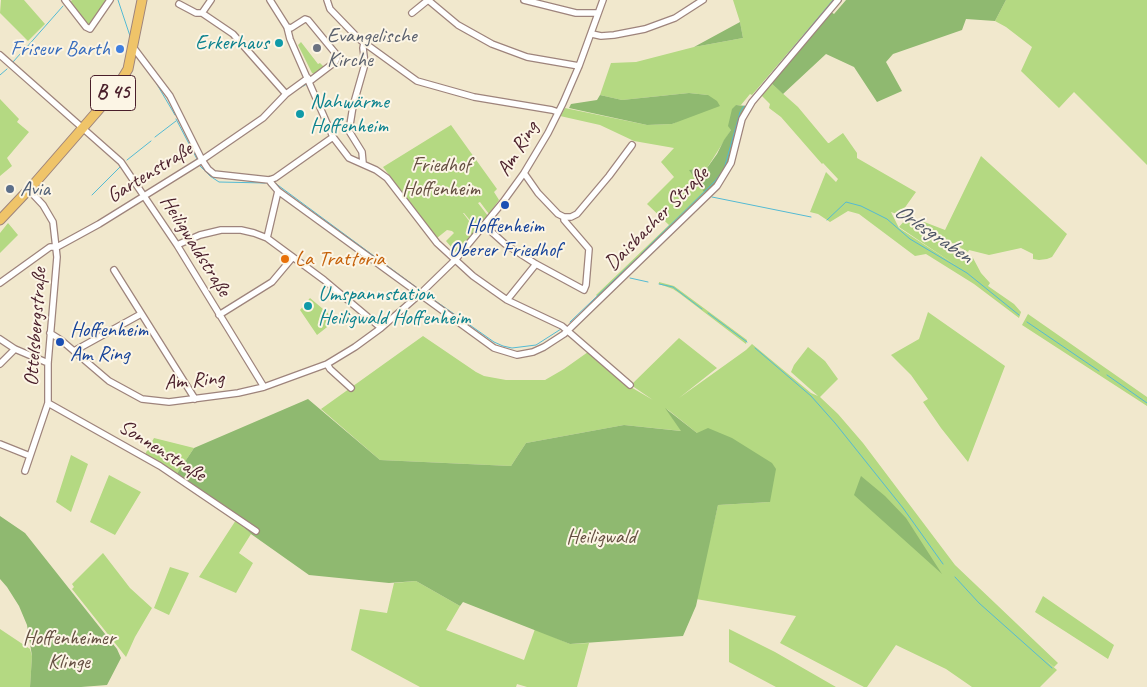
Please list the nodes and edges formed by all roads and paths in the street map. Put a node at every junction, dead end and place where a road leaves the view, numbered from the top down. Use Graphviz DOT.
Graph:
graph roads {
  1 [pos="65,0"];
  2 [pos="110,0"];
  3 [pos="142,0"];
  4 [pos="211,0"];
  5 [pos="270,0"];
  6 [pos="327,0"];
  7 [pos="428,0"];
  8 [pos="524,0"];
  9 [pos="602,0"];
  10 [pos="704,0"];
  11 [pos="838,0"];
  12 [pos="179,4"];
  13 [pos="202,13"];
  14 [pos="412,13"];
  15 [pos="598,13"];
  16 [pos="287,28"];
  17 [pos="592,34"];
  18 [pos="364,43"];
  19 [pos="133,46"];
  20 [pos="0,55"];
  21 [pos="579,66"];
  22 [pos="309,80"];
  23 [pos="286,94"];
  24 [pos="558,112"];
  25 [pos="84,128"];
  26 [pos="333,137"];
  27 [pos="632,145"];
  28 [pos="202,160"];
  29 [pos="364,163"];
  30 [pos="524,173"];
  31 [pos="269,180"];
  32 [pos="29,190"];
  33 [pos="278,190"];
  34 [pos="144,196"];
  35 [pos="1,217"];
  36 [pos="564,217"];
  37 [pos="484,225"];
  38 [pos="267,238"];
  39 [pos="177,246"];
  40 [pos="57,247"];
  41 [pos="293,257"];
  42 [pos="456,259"];
  43 [pos="536,264"];
  44 [pos="114,270"];
  45 [pos="0,283"];
  46 [pos="420,294"];
  47 [pos="507,300"];
  48 [pos="141,314"];
  49 [pos="219,315"];
  50 [pos="381,328"];
  51 [pos="568,330"];
  52 [pos="50,333"];
  53 [pos="0,339"];
  54 [pos="16,349"];
  55 [pos="74,351"];
  56 [pos="48,363"];
  57 [pos="0,364"];
  58 [pos="327,364"];
  59 [pos="630,385"];
  60 [pos="264,387"];
  61 [pos="351,388"];
  62 [pos="195,399"];
  63 [pos="48,402"];
  64 [pos="0,444"];
  65 [pos="30,456"];
  66 [pos="26,470"];
  67 [pos="256,532"];
  1 -- 2 [label="street"];
  3 -- 19 [label="main road, B 45"];
  4 -- 13 [label="street"];
  5 -- 16 [label="street"];
  6 -- 18 [label="street"];
  7 -- 14 [label="street"];
  7 -- 21 [label="street"];
  8 -- 15 [label="street"];
  9 -- 15 [label="street, Am Ring"];
  10 -- 17 [label="street"];
  11 -- 51 [label="street, Daisbacher Straße"];
  12 -- 13 [label="street"];
  13 -- 23 [label="street"];
  15 -- 17 [label="street, Am Ring"];
  16 -- 22 [label="street"];
  16 -- 22 [label="street, Gartenstraße"];
  17 -- 21 [label="street, Am Ring"];
  18 -- 24 [label="street"];
  18 -- 29 [label="street"];
  19 -- 25 [label="main road, B 45"];
  19 -- 28 [label="street"];
  20 -- 25 [label="street, Heiligwaldstraße"];
  21 -- 24 [label="street, Am Ring"];
  22 -- 23 [label="street, Gartenstraße"];
  22 -- 26 [label="street"];
  23 -- 28 [label="street, Gartenstraße"];
  24 -- 30 [label="street, Am Ring"];
  25 -- 32 [label="main road, B 45"];
  25 -- 34 [label="street, Heiligwaldstraße"];
  26 -- 29 [label="street"];
  26 -- 31 [label="street"];
  27 -- 36 [label="street"];
  28 -- 31 [label="street"];
  28 -- 34 [label="street, Gartenstraße"];
  29 -- 42 [label="street"];
  30 -- 36 [label="street"];
  30 -- 37 [label="street, Am Ring"];
  31 -- 33 [label="street, Daisbacher Straße"];
  32 -- 35 [label="main road, B 45"];
  32 -- 40 [label="street, Ottelsbergstraße"];
  33 -- 38 [label="street"];
  33 -- 46 [label="street, Daisbacher Straße"];
  34 -- 39 [label="street, Heiligwaldstraße"];
  34 -- 40 [label="street, Gartenstraße"];
  36 -- 43 [label="street"];
  37 -- 42 [label="street, Am Ring"];
  37 -- 43 [label="street"];
  38 -- 39 [label="street"];
  38 -- 41 [label="street"];
  39 -- 49 [label="street, Heiligwaldstraße"];
  40 -- 45 [label="street, Gartenstraße"];
  40 -- 52 [label="street, Ottelsbergstraße"];
  41 -- 49 [label="street, Heiligwaldstraße"];
  41 -- 50 [label="street"];
  42 -- 46 [label="street, Am Ring"];
  42 -- 47 [label="street"];
  43 -- 47 [label="street"];
  44 -- 48 [label="street"];
  46 -- 50 [label="street, Am Ring"];
  46 -- 51 [label="street, Daisbacher Straße"];
  47 -- 51 [label="street"];
  48 -- 55 [label="street"];
  48 -- 62 [label="street"];
  49 -- 60 [label="street, Heiligwaldstraße"];
  50 -- 58 [label="street, Am Ring"];
  51 -- 59 [label="street"];
  52 -- 55 [label="street, Am Ring"];
  52 -- 56 [label="street, Ottelsbergstraße"];
  53 -- 54 [label="street"];
  54 -- 56 [label="street"];
  54 -- 57 [label="street"];
  55 -- 62 [label="street, Am Ring"];
  56 -- 63 [label="street, Ottelsbergstraße"];
  58 -- 60 [label="street, Am Ring"];
  58 -- 61 [label="street"];
  60 -- 62 [label="street, Am Ring"];
  63 -- 65 [label="street, Ottelsbergstraße"];
  63 -- 67 [label="street, Sonnenstraße"];
  64 -- 65 [label="street"];
  65 -- 66 [label="street, Ottelsbergstraße"];
}
